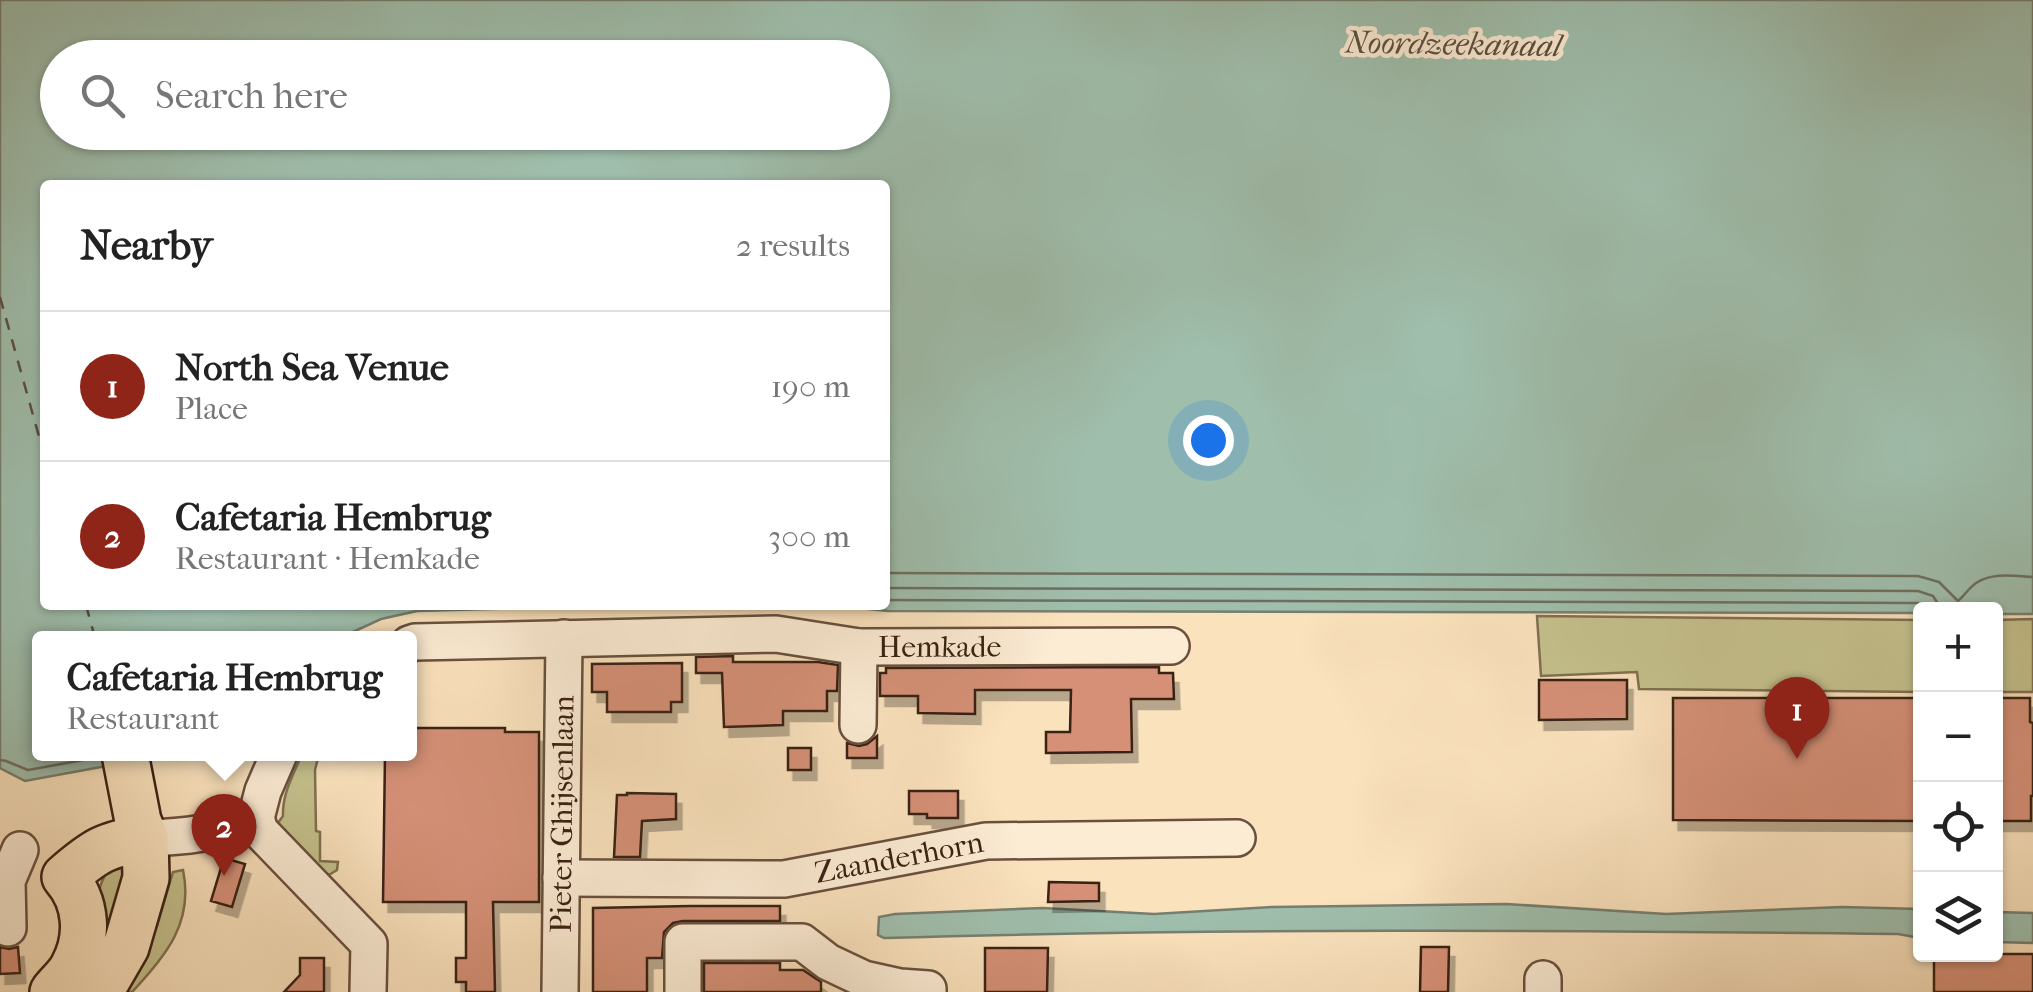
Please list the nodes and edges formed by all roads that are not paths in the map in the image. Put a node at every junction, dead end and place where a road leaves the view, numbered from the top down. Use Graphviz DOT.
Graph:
graph roads {
  1 [pos="564,638"];
  2 [pos="417,642"];
  3 [pos="1171,646"];
  4 [pos="860,647"];
  5 [pos="858,725"];
  6 [pos="126,761"];
  7 [pos="277,761"];
  8 [pos="256,818"];
  9 [pos="146,838"];
  10 [pos="1237,838"];
  11 [pos="10,845"];
  12 [pos="65,877"];
  13 [pos="561,878"];
  14 [pos="8,928"];
  15 [pos="53,992"];
  16 [pos="100,992"];
  17 [pos="368,992"];
  18 [pos="560,992"];
  19 [pos="683,992"];
  20 [pos="928,992"];
  1 -- 2 [label="street, Hemkade"];
  1 -- 4 [label="street, Hemkade"];
  1 -- 13 [label="street, Pieter Ghijsenlaan"];
  3 -- 4 [label="street, Hemkade"];
  4 -- 5 [label="street"];
  6 -- 9 [label="main road"];
  7 -- 8 [label="street"];
  8 -- 9 [label="street"];
  8 -- 17 [label="street"];
  9 -- 12 [label="main road"];
  9 -- 16 [label="main road"];
  10 -- 13 [label="street, Zaanderhorn"];
  11 -- 12 [label="street"];
  11 -- 14 [label="street"];
  12 -- 15 [label="main road"];
  13 -- 18 [label="street, Pieter Ghijsenlaan"];
  19 -- 20 [label="street"];
}
